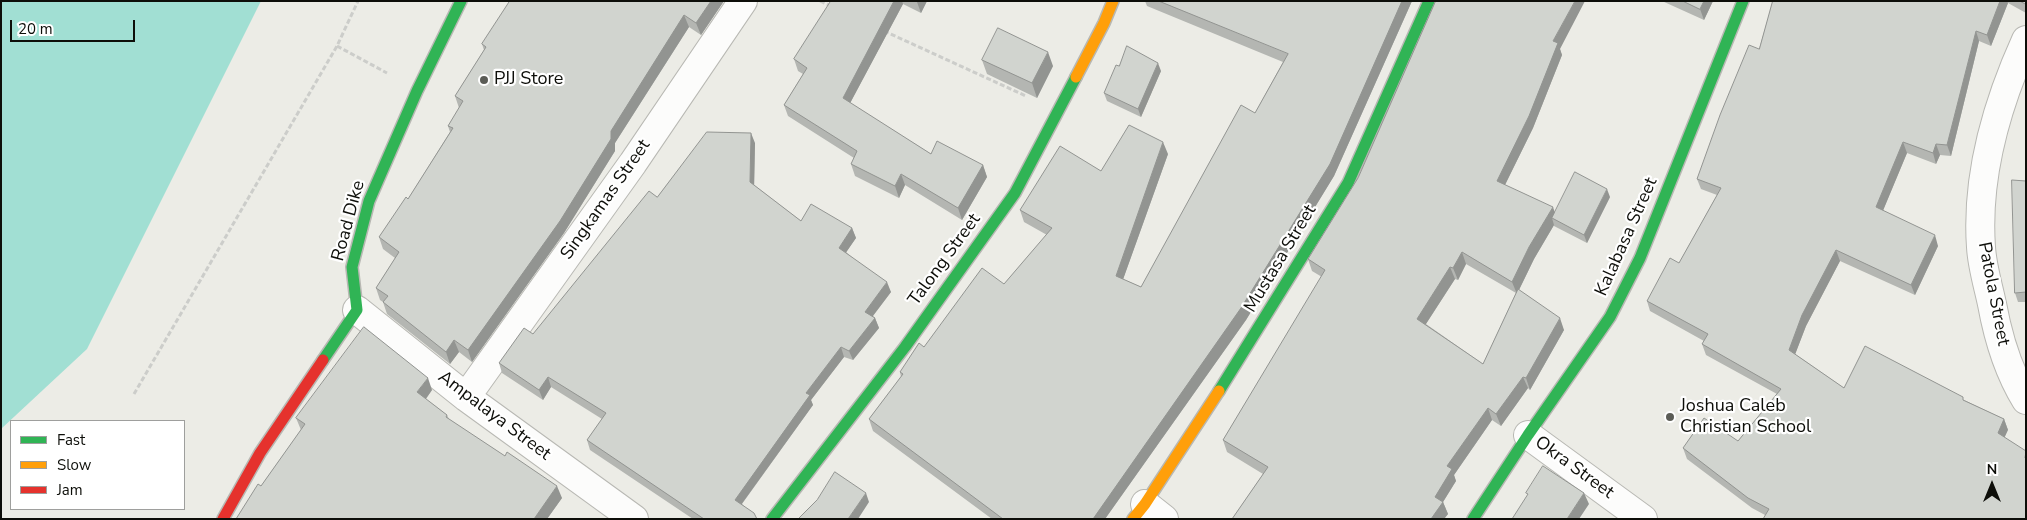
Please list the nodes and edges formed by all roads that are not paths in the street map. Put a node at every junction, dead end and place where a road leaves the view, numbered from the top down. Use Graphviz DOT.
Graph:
graph roads {
  1 [pos="461,1"];
  2 [pos="743,1"];
  3 [pos="1114,1"];
  4 [pos="1429,1"];
  5 [pos="1743,1"];
  6 [pos="2026,40"];
  7 [pos="357,310"];
  8 [pos="466,397"];
  9 [pos="2026,400"];
  10 [pos="1528,435"];
  11 [pos="1147,514"];
  12 [pos="223,519"];
  13 [pos="634,519"];
  14 [pos="772,519"];
  15 [pos="1473,519"];
  16 [pos="1644,519"];
  1 -- 7 [label="street, Road Dike"];
  2 -- 8 [label="street, Singkamas Street"];
  3 -- 14 [label="street, Talong Street"];
  4 -- 11 [label="street, Mustasa Street"];
  5 -- 10 [label="street, Kalabasa Street"];
  6 -- 9 [label="street, Patola Street"];
  7 -- 8 [label="street, Ampalaya Street"];
  7 -- 12 [label="street"];
  8 -- 13 [label="street, Ampalaya Street"];
  10 -- 15 [label="street, Kalabasa Street"];
  10 -- 16 [label="street, Okra Street"];
}
